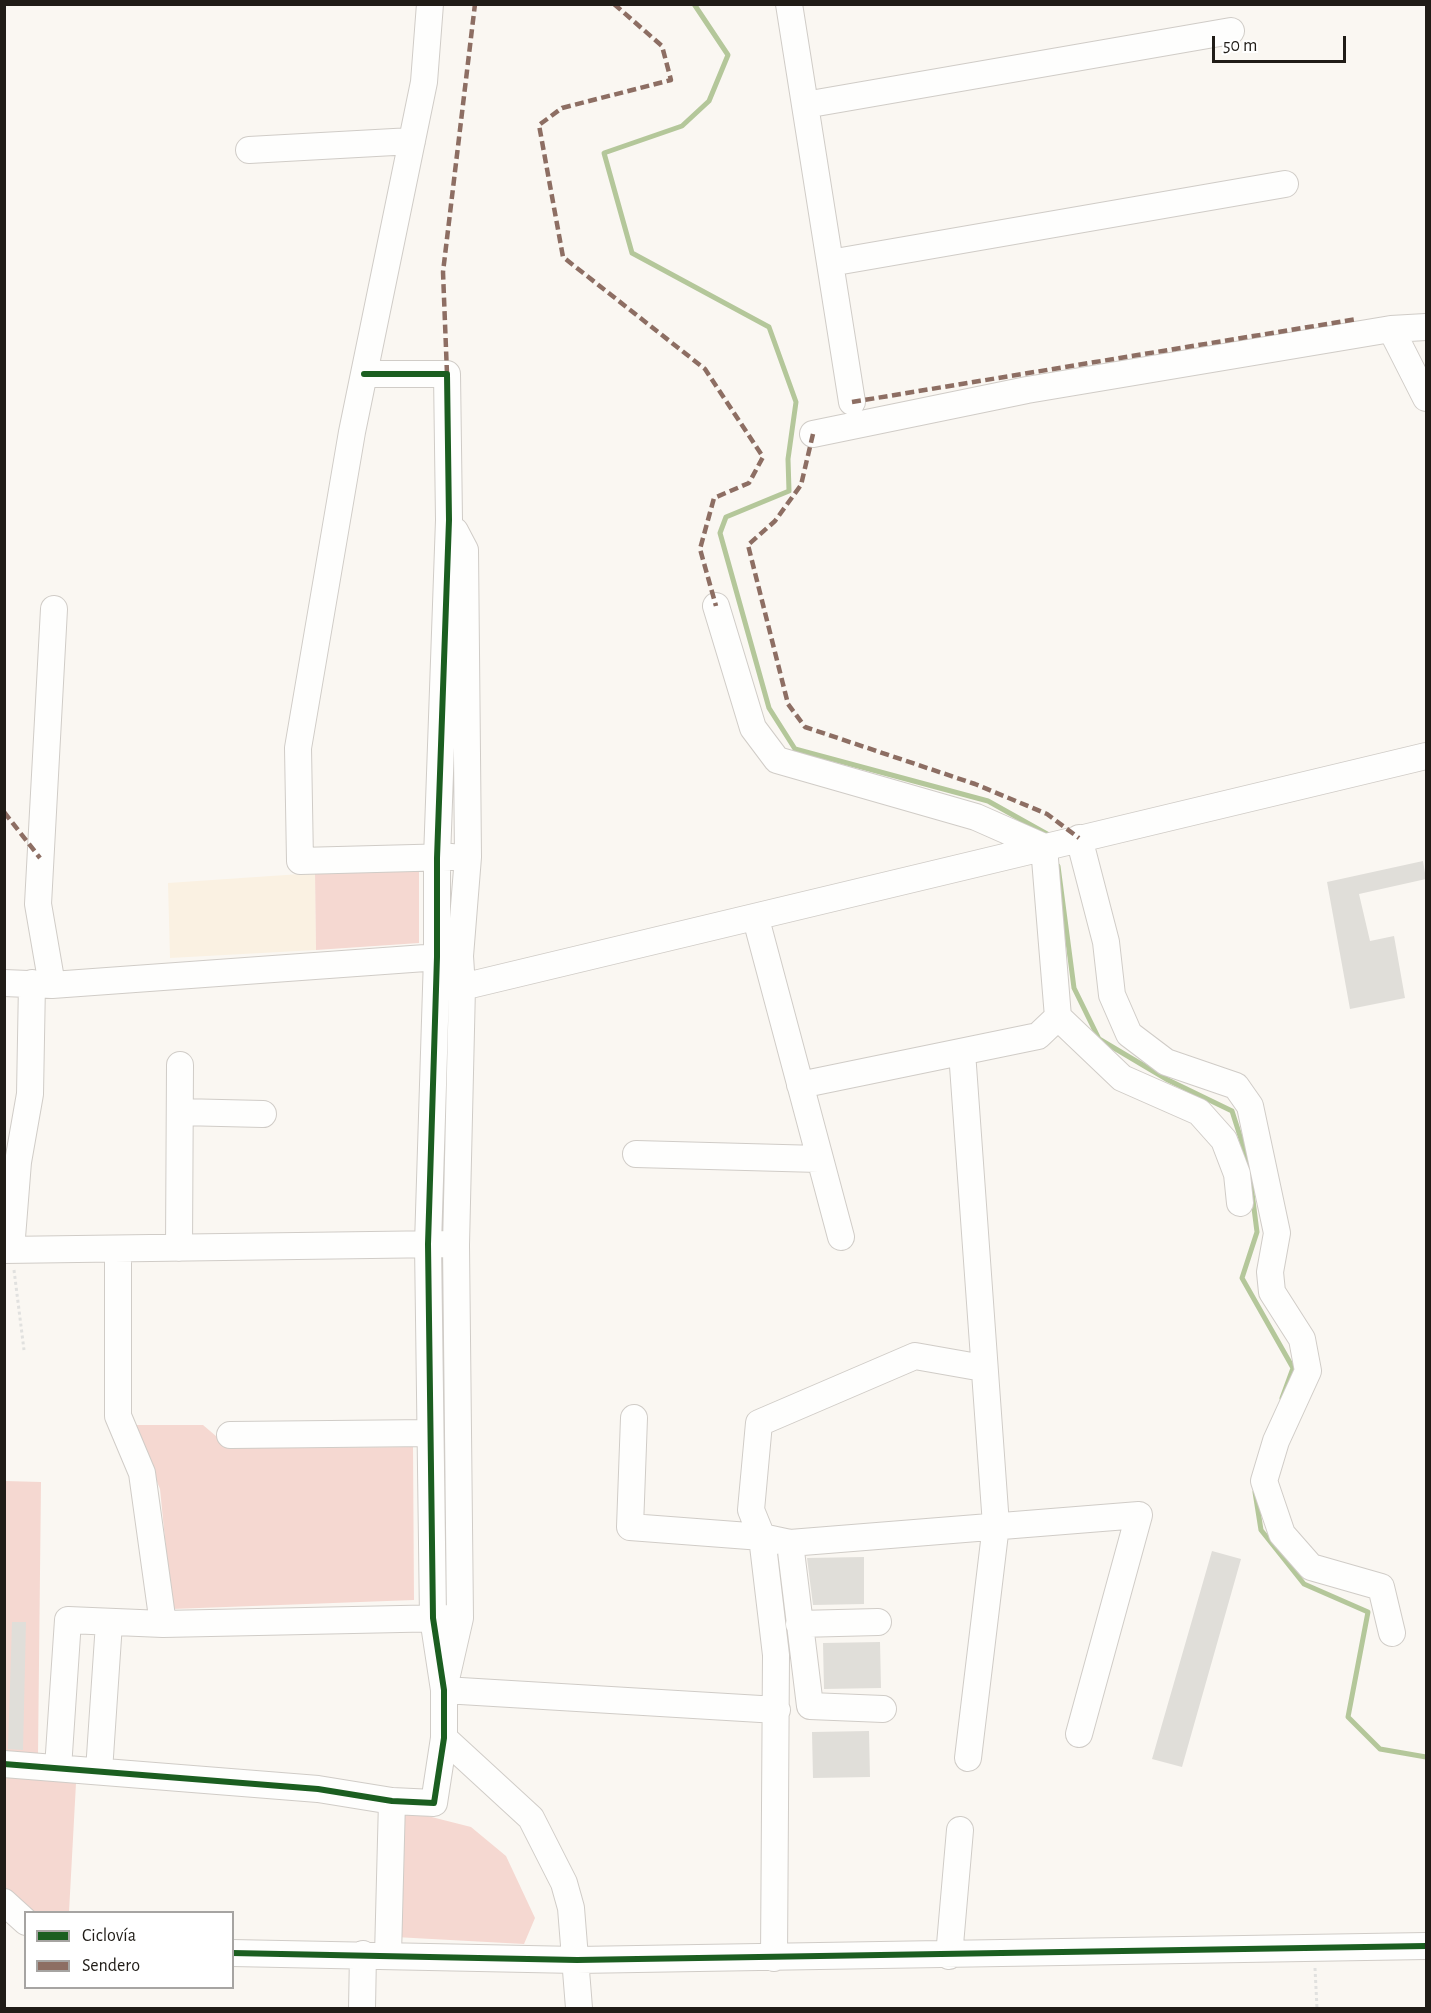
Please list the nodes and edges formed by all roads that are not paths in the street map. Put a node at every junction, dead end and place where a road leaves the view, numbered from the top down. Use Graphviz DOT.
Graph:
graph roads {
  1 [pos="430,4"];
  2 [pos="789,4"];
  3 [pos="1231,31"];
  4 [pos="805,105"];
  5 [pos="412,141"];
  6 [pos="249,150"];
  7 [pos="1285,184"];
  8 [pos="830,263"];
  9 [pos="1426,327"];
  10 [pos="1391,329"];
  11 [pos="364,374"];
  12 [pos="1426,398"];
  13 [pos="852,402"];
  14 [pos="813,434"];
  15 [pos="449,520"];
  16 [pos="717,606"];
  17 [pos="54,609"];
  18 [pos="1426,756"];
  19 [pos="1057,844"];
  20 [pos="468,856"];
  21 [pos="436,858"];
  22 [pos="756,918"];
  23 [pos="448,956"];
  24 [pos="4,983"];
  25 [pos="42,984"];
  26 [pos="436,986"];
  27 [pos="462,987"];
  28 [pos="1058,1017"];
  29 [pos="962,1052"];
  30 [pos="180,1065"];
  31 [pos="800,1085"];
  32 [pos="180,1112"];
  33 [pos="262,1114"];
  34 [pos="636,1154"];
  35 [pos="819,1159"];
  36 [pos="1240,1203"];
  37 [pos="841,1237"];
  38 [pos="428,1244"];
  39 [pos="456,1245"];
  40 [pos="179,1248"];
  41 [pos="118,1249"];
  42 [pos="8,1250"];
  43 [pos="983,1368"];
  44 [pos="634,1418"];
  45 [pos="430,1433"];
  46 [pos="230,1435"];
  47 [pos="996,1525"];
  48 [pos="762,1536"];
  49 [pos="790,1543"];
  50 [pos="433,1618"];
  51 [pos="460,1618"];
  52 [pos="878,1622"];
  53 [pos="109,1623"];
  54 [pos="163,1623"];
  55 [pos="799,1624"];
  56 [pos="1392,1633"];
  57 [pos="444,1690"];
  58 [pos="883,1709"];
  59 [pos="777,1710"];
  60 [pos="1079,1734"];
  61 [pos="444,1738"];
  62 [pos="968,1758"];
  63 [pos="4,1764"];
  64 [pos="58,1768"];
  65 [pos="99,1771"];
  66 [pos="392,1801"];
  67 [pos="960,1830"];
  68 [pos="4,1902"];
  69 [pos="24,1920"];
  70 [pos="1426,1946"];
  71 [pos="234,1953"];
  72 [pos="375,1954"];
  73 [pos="949,1956"];
  74 [pos="774,1958"];
  75 [pos="577,1960"];
  76 [pos="362,2008"];
  77 [pos="579,2008"];
  1 -- 5 [label="street"];
  2 -- 4 [label="street"];
  3 -- 4 [label="street"];
  4 -- 8 [label="street"];
  5 -- 6 [label="street"];
  5 -- 11 [label="street"];
  7 -- 8 [label="street"];
  8 -- 13 [label="street"];
  9 -- 10 [label="street"];
  10 -- 12 [label="street"];
  10 -- 14 [label="street"];
  11 -- 15 [label="street"];
  11 -- 21 [label="street"];
  15 -- 20 [label="street"];
  15 -- 21 [label="street"];
  16 -- 19 [label="street"];
  17 -- 25 [label="street"];
  18 -- 19 [label="street"];
  19 -- 22 [label="street"];
  19 -- 28 [label="street"];
  19 -- 56 [label="street"];
  20 -- 21 [label="street"];
  20 -- 23 [label="street"];
  21 -- 23 [label="street"];
  22 -- 27 [label="street"];
  22 -- 31 [label="street"];
  23 -- 25 [label="street"];
  23 -- 26 [label="street"];
  23 -- 27 [label="street"];
  24 -- 25 [label="street"];
  25 -- 42 [label="street"];
  26 -- 27 [label="street"];
  26 -- 38 [label="street"];
  27 -- 39 [label="street"];
  28 -- 29 [label="street"];
  28 -- 36 [label="street"];
  29 -- 31 [label="street"];
  29 -- 43 [label="street"];
  30 -- 32 [label="street"];
  31 -- 35 [label="street"];
  32 -- 33 [label="street"];
  32 -- 40 [label="street"];
  34 -- 35 [label="street"];
  35 -- 37 [label="street"];
  38 -- 39 [label="street"];
  38 -- 40 [label="street"];
  38 -- 45 [label="street"];
  39 -- 51 [label="street"];
  40 -- 41 [label="street"];
  41 -- 42 [label="street"];
  41 -- 54 [label="street"];
  43 -- 47 [label="street"];
  43 -- 48 [label="street"];
  44 -- 48 [label="street"];
  45 -- 46 [label="street"];
  45 -- 50 [label="street"];
  47 -- 49 [label="street"];
  47 -- 60 [label="street"];
  47 -- 62 [label="street"];
  48 -- 49 [label="street"];
  48 -- 59 [label="street"];
  49 -- 55 [label="street"];
  50 -- 51 [label="street"];
  50 -- 54 [label="street"];
  50 -- 57 [label="street"];
  51 -- 57 [label="street"];
  52 -- 55 [label="street"];
  53 -- 54 [label="street"];
  53 -- 64 [label="street"];
  53 -- 65 [label="street"];
  55 -- 58 [label="street"];
  57 -- 59 [label="street"];
  57 -- 61 [label="street"];
  59 -- 74 [label="street"];
  61 -- 66 [label="street"];
  61 -- 75 [label="street"];
  63 -- 64 [label="street"];
  64 -- 65 [label="street"];
  65 -- 66 [label="street"];
  66 -- 72 [label="street"];
  67 -- 73 [label="street"];
  68 -- 69 [label="street"];
  70 -- 73 [label="street"];
  71 -- 72 [label="street"];
  72 -- 75 [label="street"];
  72 -- 76 [label="street"];
  73 -- 74 [label="street"];
  74 -- 75 [label="street"];
  75 -- 77 [label="street"];
}
